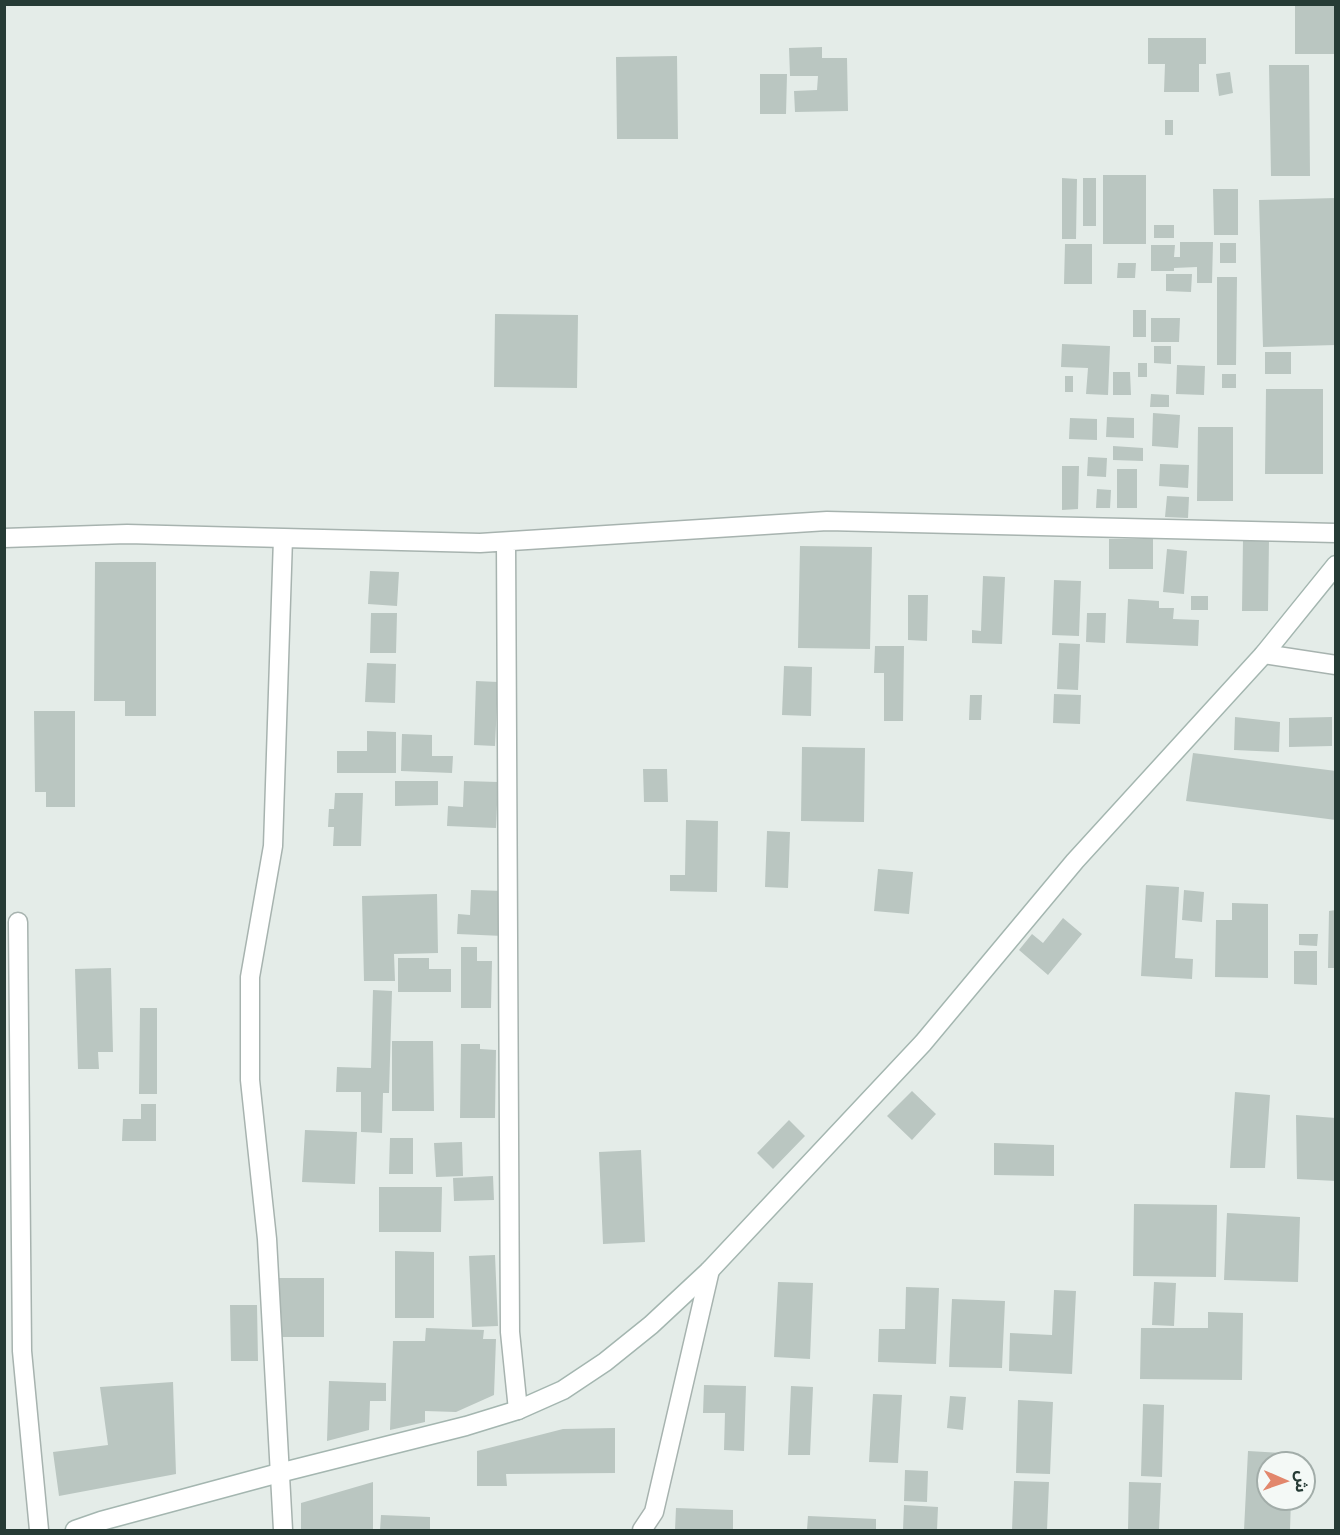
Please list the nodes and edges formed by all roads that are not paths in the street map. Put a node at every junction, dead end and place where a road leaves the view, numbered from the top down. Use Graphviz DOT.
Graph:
graph roads {
  1 [pos="1335,533"];
  2 [pos="4,538"];
  3 [pos="283,538"];
  4 [pos="506,542"];
  5 [pos="1335,565"];
  6 [pos="1264,654"];
  7 [pos="1335,665"];
  8 [pos="18,922"];
  9 [pos="13,1257"];
  10 [pos="710,1270"];
  11 [pos="518,1410"];
  12 [pos="279,1473"];
  13 [pos="39,1530"];
  14 [pos="75,1530"];
  15 [pos="283,1530"];
  16 [pos="642,1530"];
  1 -- 4 [label="street"];
  2 -- 3 [label="street"];
  3 -- 4 [label="street"];
  3 -- 12 [label="street"];
  4 -- 11 [label="street"];
  5 -- 6 [label="street"];
  6 -- 7 [label="street"];
  6 -- 10 [label="street"];
  8 -- 9 [label="street"];
  9 -- 13 [label="street"];
  10 -- 11 [label="street"];
  10 -- 16 [label="street"];
  11 -- 12 [label="street"];
  12 -- 14 [label="street"];
  12 -- 15 [label="street"];
}
